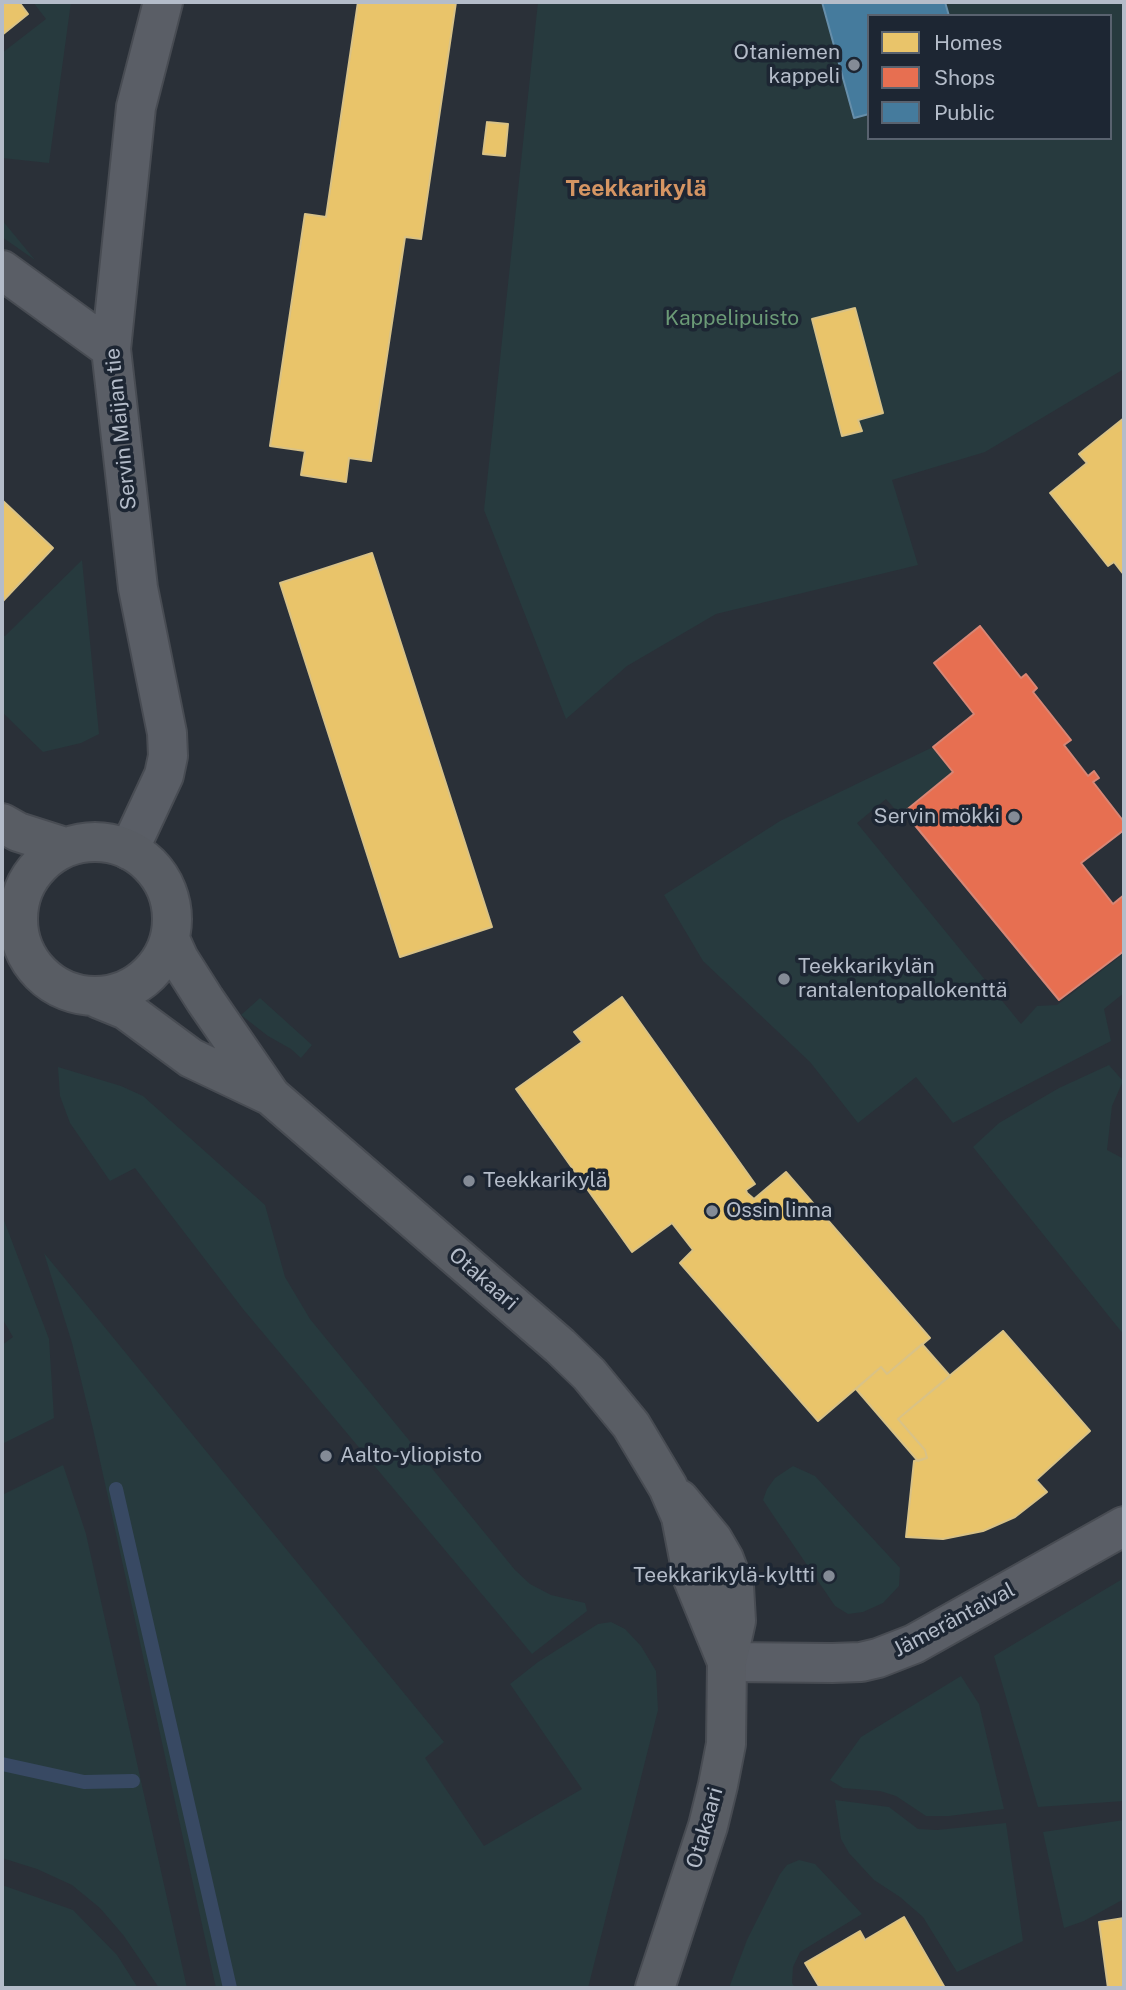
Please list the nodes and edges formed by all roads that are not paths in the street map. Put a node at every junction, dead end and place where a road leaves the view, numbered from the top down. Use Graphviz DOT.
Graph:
graph roads {
  1 [pos="163,2"];
  2 [pos="2,270"];
  3 [pos="111,349"];
  4 [pos="2,823"];
  5 [pos="65,847"];
  6 [pos="129,849"];
  7 [pos="10,904"];
  8 [pos="170,939"];
  9 [pos="99,999"];
  10 [pos="271,1096"];
  11 [pos="1124,1526"];
  12 [pos="727,1662"];
  13 [pos="654,1988"];
  1 -- 3 [label="street, Servin Maijan tie"];
  2 -- 3 [label="street"];
  3 -- 6 [label="street, Servin Maijan tie"];
  4 -- 5 [label="street"];
  5 -- 6 [label="street"];
  5 -- 7 [label="street"];
  6 -- 8 [label="street"];
  7 -- 9 [label="street"];
  8 -- 9 [label="street"];
  8 -- 10 [label="street, Otakaari"];
  9 -- 10 [label="street, Otakaari"];
  10 -- 12 [label="street, Otakaari"];
  11 -- 12 [label="street, Jämeräntaival"];
  12 -- 13 [label="street, Otakaari"];
}
